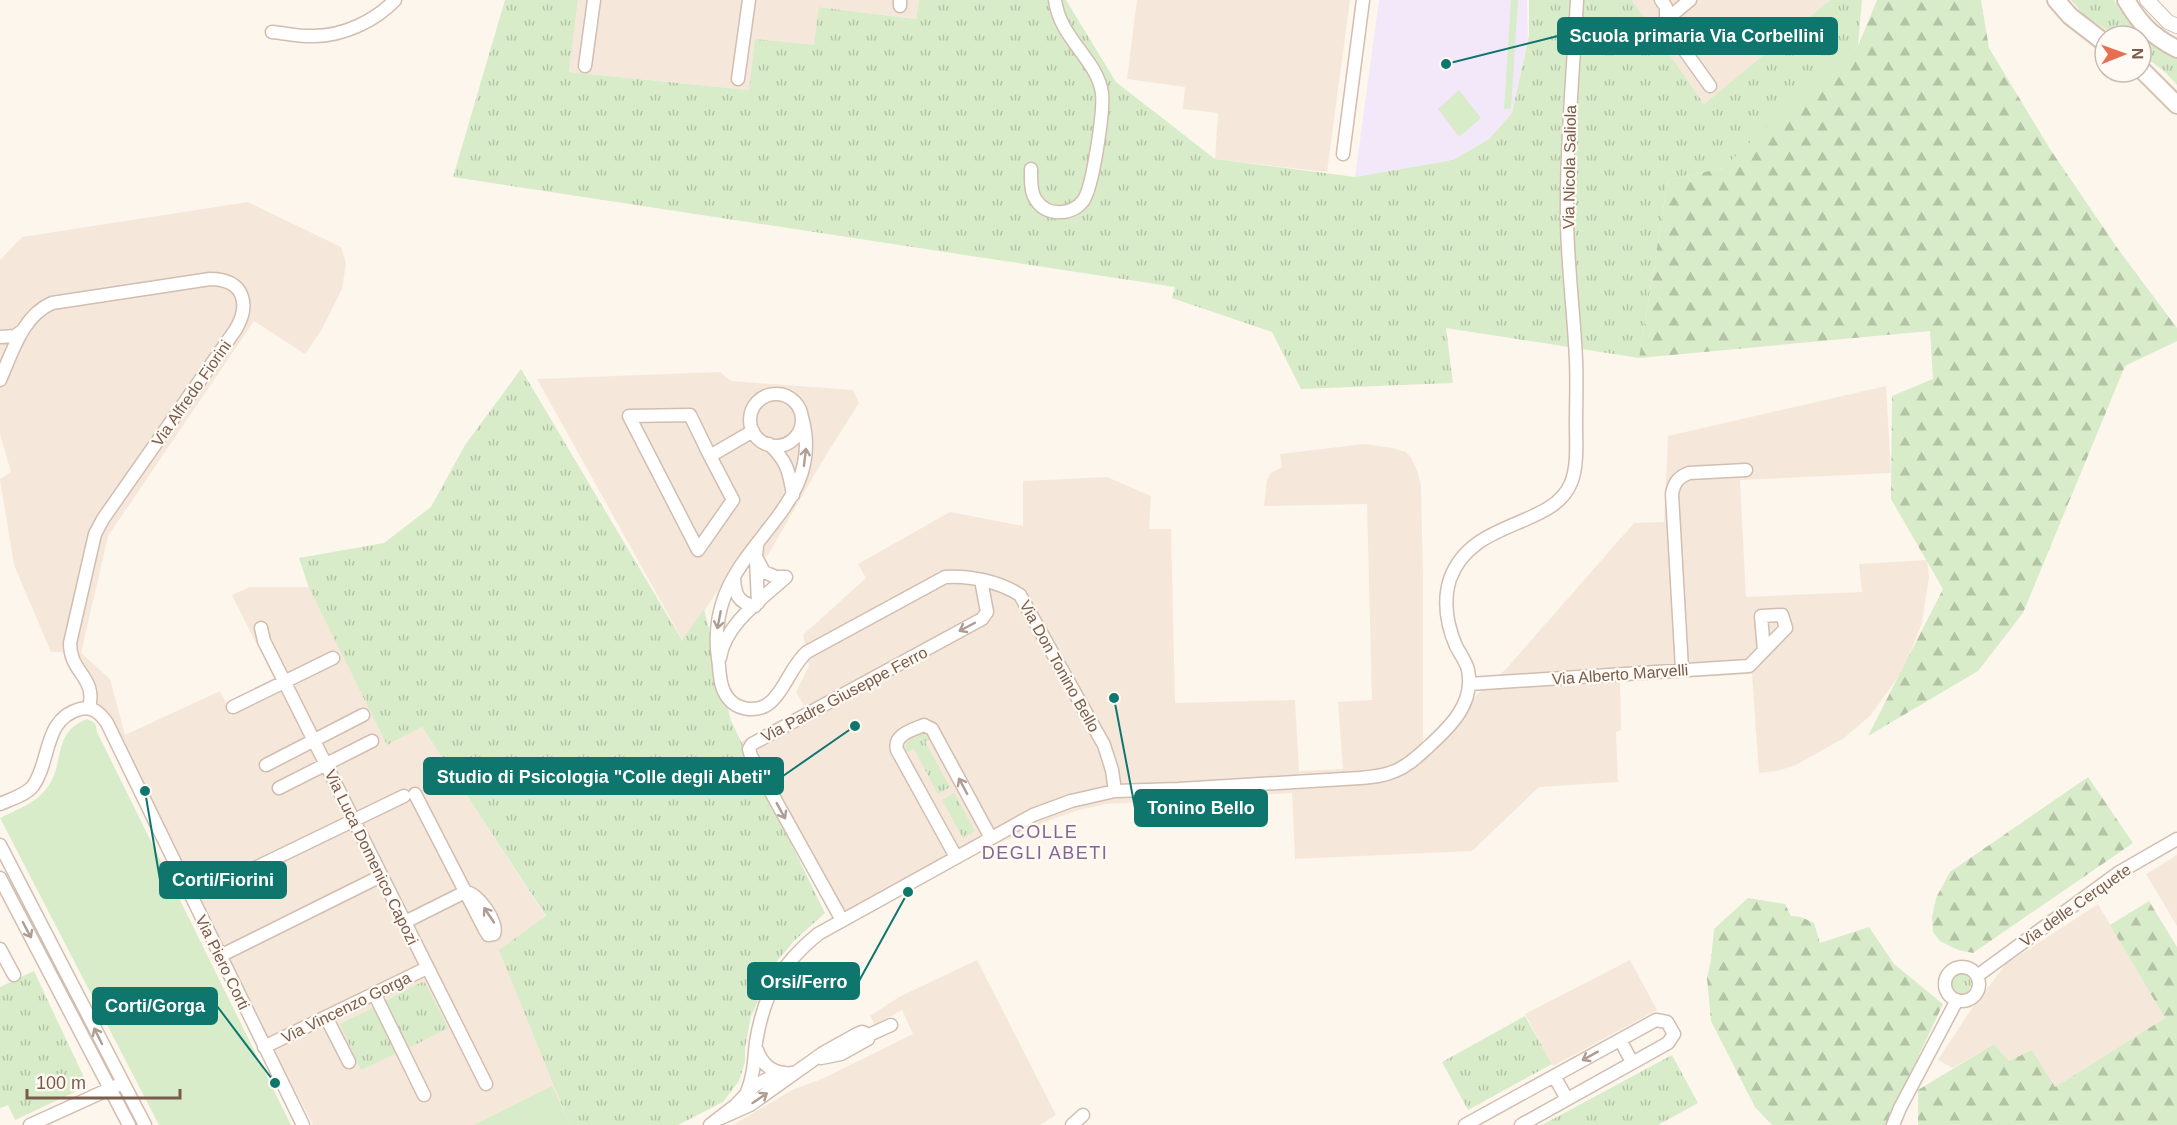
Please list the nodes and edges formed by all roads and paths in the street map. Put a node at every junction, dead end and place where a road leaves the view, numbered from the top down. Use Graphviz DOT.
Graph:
graph roads {
  1 [pos="395,0"];
  2 [pos="594,0"];
  3 [pos="749,0"];
  4 [pos="1055,0"];
  5 [pos="1363,0"];
  6 [pos="1576,0"];
  7 [pos="1660,0"];
  8 [pos="1689,0"];
  9 [pos="2056,0"];
  10 [pos="2065,0"];
  11 [pos="2126,0"];
  12 [pos="2147,0"];
  13 [pos="2070,16"];
  14 [pos="1666,20"];
  15 [pos="2177,26"];
  16 [pos="272,32"];
  17 [pos="2093,34"];
  18 [pos="2177,49"];
  19 [pos="585,66"];
  20 [pos="738,79"];
  21 [pos="2153,81"];
  22 [pos="1710,86"];
  23 [pos="2177,105"];
  24 [pos="1343,153"];
  25 [pos="1031,169"];
  26 [pos="5,347"];
  27 [pos="1,378"];
  28 [pos="802,417"];
  29 [pos="753,431"];
  30 [pos="769,444"];
  31 [pos="710,456"];
  32 [pos="1746,470"];
  33 [pos="793,495"];
  34 [pos="757,551"];
  35 [pos="734,578"];
  36 [pos="981,580"];
  37 [pos="756,605"];
  38 [pos="261,628"];
  39 [pos="1764,651"];
  40 [pos="333,658"];
  41 [pos="719,665"];
  42 [pos="1682,669"];
  43 [pos="285,681"];
  44 [pos="1469,684"];
  45 [pos="234,707"];
  46 [pos="89,708"];
  47 [pos="363,715"];
  48 [pos="314,740"];
  49 [pos="372,741"];
  50 [pos="326,764"];
  51 [pos="266,765"];
  52 [pos="279,788"];
  53 [pos="1115,791"];
  54 [pos="0,804"];
  55 [pos="354,820"];
  56 [pos="991,838"];
  57 [pos="2177,839"];
  58 [pos="0,845"];
  59 [pos="956,857"];
  60 [pos="253,869"];
  61 [pos="381,876"];
  62 [pos="0,878"];
  63 [pos="842,920"];
  64 [pos="405,922"];
  65 [pos="0,949"];
  66 [pos="220,956"];
  67 [pos="427,968"];
  68 [pos="14,975"];
  69 [pos="1977,976"];
  70 [pos="374,993"];
  71 [pos="1957,1000"];
  72 [pos="326,1017"];
  73 [pos="891,1025"];
  74 [pos="1620,1040"];
  75 [pos="756,1046"];
  76 [pos="264,1047"];
  77 [pos="349,1062"];
  78 [pos="1632,1062"];
  79 [pos="795,1072"];
  80 [pos="1554,1076"];
  81 [pos="122,1082"];
  82 [pos="486,1084"];
  83 [pos="110,1089"];
  84 [pos="747,1092"];
  85 [pos="424,1095"];
  86 [pos="1567,1099"];
  87 [pos="1083,1115"];
  88 [pos="721,1118"];
  89 [pos="30,1125"];
  90 [pos="129,1125"];
  91 [pos="145,1125"];
  92 [pos="303,1125"];
  93 [pos="710,1125"];
  94 [pos="1072,1125"];
  95 [pos="1465,1125"];
  96 [pos="1521,1125"];
  97 [pos="1893,1125"];
  1 -- 16 [label="street"];
  2 -- 19 [label="street"];
  3 -- 20 [label="street"];
  4 -- 25 [label="street"];
  5 -- 24 [label="street"];
  6 -- 44 [label="street, Via Nicola Saliola"];
  7 -- 14 [label="street"];
  8 -- 14 [label="street"];
  9 -- 13 [label="main road"];
  10 -- 13 [label="street"];
  11 -- 18 [label="main road"];
  12 -- 15 [label="street"];
  13 -- 17 [label="main road"];
  14 -- 22 [label="street"];
  21 -- 23 [label="main road"];
  26 -- 27 [label="street"];
  26 -- 46 [label="street, Via Alfredo Fiorini"];
  28 -- 29 [label="street"];
  28 -- 30 [label="street"];
  33 -- 28 [label="street, Via Don Tonino Bello, one-way"];
  29 -- 30 [label="street"];
  29 -- 31 [label="street"];
  30 -- 33 [label="street"];
  31 -- 31 [label="street"];
  32 -- 42 [label="street"];
  33 -- 34 [label="street, Via Don Tonino Bello"];
  34 -- 35 [label="street, Via Don Tonino Bello"];
  34 -- 37 [label="street"];
  34 -- 37 [label="street, Via Don Tonino Bello"];
  35 -- 37 [label="street"];
  35 -- 41 [label="street, Via Don Tonino Bello, one-way"];
  36 -- 41 [label="street, Via Don Tonino Bello"];
  36 -- 53 [label="street, Via Don Tonino Bello"];
  36 -- 63 [label="street, Via Padre Giuseppe Ferro, one-way"];
  37 -- 41 [label="street, Via Don Tonino Bello"];
  38 -- 43 [label="street, Via Luca Domenico Capozi"];
  39 -- 42 [label="street, Via Alberto Marvelli"];
  40 -- 43 [label="street"];
  42 -- 44 [label="street, Via Alberto Marvelli"];
  43 -- 45 [label="street"];
  43 -- 48 [label="street, Via Luca Domenico Capozi"];
  44 -- 53 [label="street"];
  46 -- 54 [label="street"];
  46 -- 66 [label="street, Via Piero Corti"];
  47 -- 48 [label="street"];
  48 -- 50 [label="street, Via Luca Domenico Capozi"];
  48 -- 51 [label="street"];
  49 -- 50 [label="street"];
  50 -- 52 [label="street"];
  50 -- 55 [label="street, Via Luca Domenico Capozi"];
  53 -- 56 [label="street"];
  55 -- 60 [label="street"];
  55 -- 61 [label="street, Via Luca Domenico Capozi"];
  55 -- 64 [label="street"];
  56 -- 59 [label="street"];
  56 -- 59 [label="street, one-way"];
  57 -- 69 [label="street, Via delle Cerquete"];
  81 -- 58 [label="street, one-way"];
  59 -- 63 [label="street"];
  61 -- 64 [label="street, Via Luca Domenico Capozi"];
  61 -- 66 [label="street"];
  62 -- 83 [label="street, one-way"];
  63 -- 75 [label="street"];
  64 -- 67 [label="street, Via Luca Domenico Capozi"];
  65 -- 68 [label="street"];
  66 -- 76 [label="street, Via Piero Corti"];
  67 -- 70 [label="street, Via Vincenzo Gorga"];
  67 -- 82 [label="street, Via Luca Domenico Capozi"];
  69 -- 71 [label="street"];
  69 -- 71 [label="street"];
  70 -- 72 [label="street, Via Vincenzo Gorga"];
  70 -- 85 [label="street"];
  71 -- 97 [label="street"];
  72 -- 76 [label="street, Via Vincenzo Gorga"];
  72 -- 77 [label="street"];
  73 -- 79 [label="street"];
  74 -- 78 [label="street"];
  74 -- 78 [label="street"];
  74 -- 80 [label="street, one-way"];
  75 -- 79 [label="street"];
  75 -- 84 [label="street"];
  76 -- 92 [label="street, Via Piero Corti"];
  78 -- 86 [label="street"];
  79 -- 84 [label="street"];
  88 -- 79 [label="street, one-way"];
  80 -- 86 [label="street"];
  80 -- 95 [label="street"];
  81 -- 83 [label="street"];
  81 -- 91 [label="street"];
  83 -- 89 [label="street"];
  83 -- 90 [label="street"];
  84 -- 88 [label="street"];
  86 -- 96 [label="street"];
  87 -- 94 [label="street"];
  88 -- 93 [label="street"];
}
